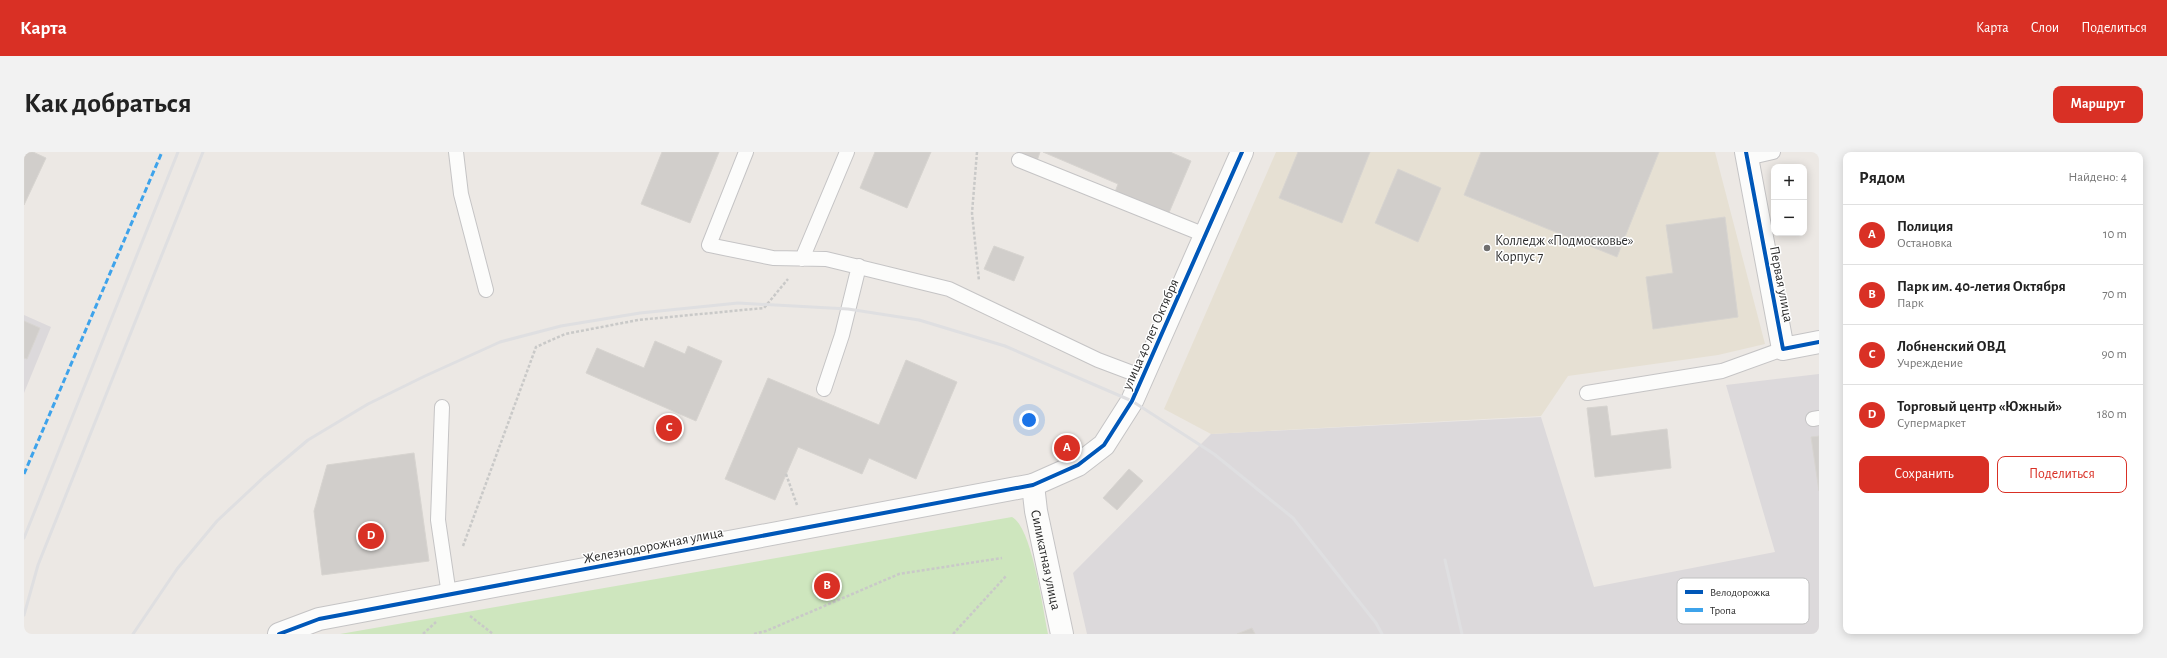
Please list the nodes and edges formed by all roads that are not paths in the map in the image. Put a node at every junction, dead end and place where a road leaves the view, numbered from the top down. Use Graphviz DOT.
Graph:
graph roads {
  1 [pos="456,152"];
  2 [pos="746,152"];
  3 [pos="848,152"];
  4 [pos="1242,152"];
  5 [pos="1773,152"];
  6 [pos="1747,155"];
  7 [pos="1019,160"];
  8 [pos="1205,235"];
  9 [pos="802,259"];
  10 [pos="859,266"];
  11 [pos="486,290"];
  12 [pos="1819,342"];
  13 [pos="1783,348"];
  14 [pos="1144,377"];
  15 [pos="824,389"];
  16 [pos="1587,393"];
  17 [pos="442,407"];
  18 [pos="1033,485"];
  19 [pos="449,595"];
  20 [pos="279,634"];
  21 [pos="1062,634"];
  1 -- 11 [label="lane"];
  2 -- 9 [label="lane"];
  3 -- 9 [label="lane"];
  4 -- 8 [label="street, улица 40 лет Октября"];
  5 -- 6 [label="lane"];
  6 -- 13 [label="street, Первая улица"];
  7 -- 8 [label="lane"];
  8 -- 14 [label="street, улица 40 лет Октября"];
  9 -- 10 [label="lane"];
  10 -- 14 [label="lane"];
  10 -- 15 [label="lane"];
  12 -- 13 [label="street"];
  13 -- 16 [label="lane"];
  14 -- 18 [label="street, улица 40 лет Октября"];
  17 -- 19 [label="lane"];
  18 -- 19 [label="street, Железнодорожная улица"];
  18 -- 21 [label="street, Силикатная улица"];
  19 -- 20 [label="street, Железнодорожная улица"];
}
